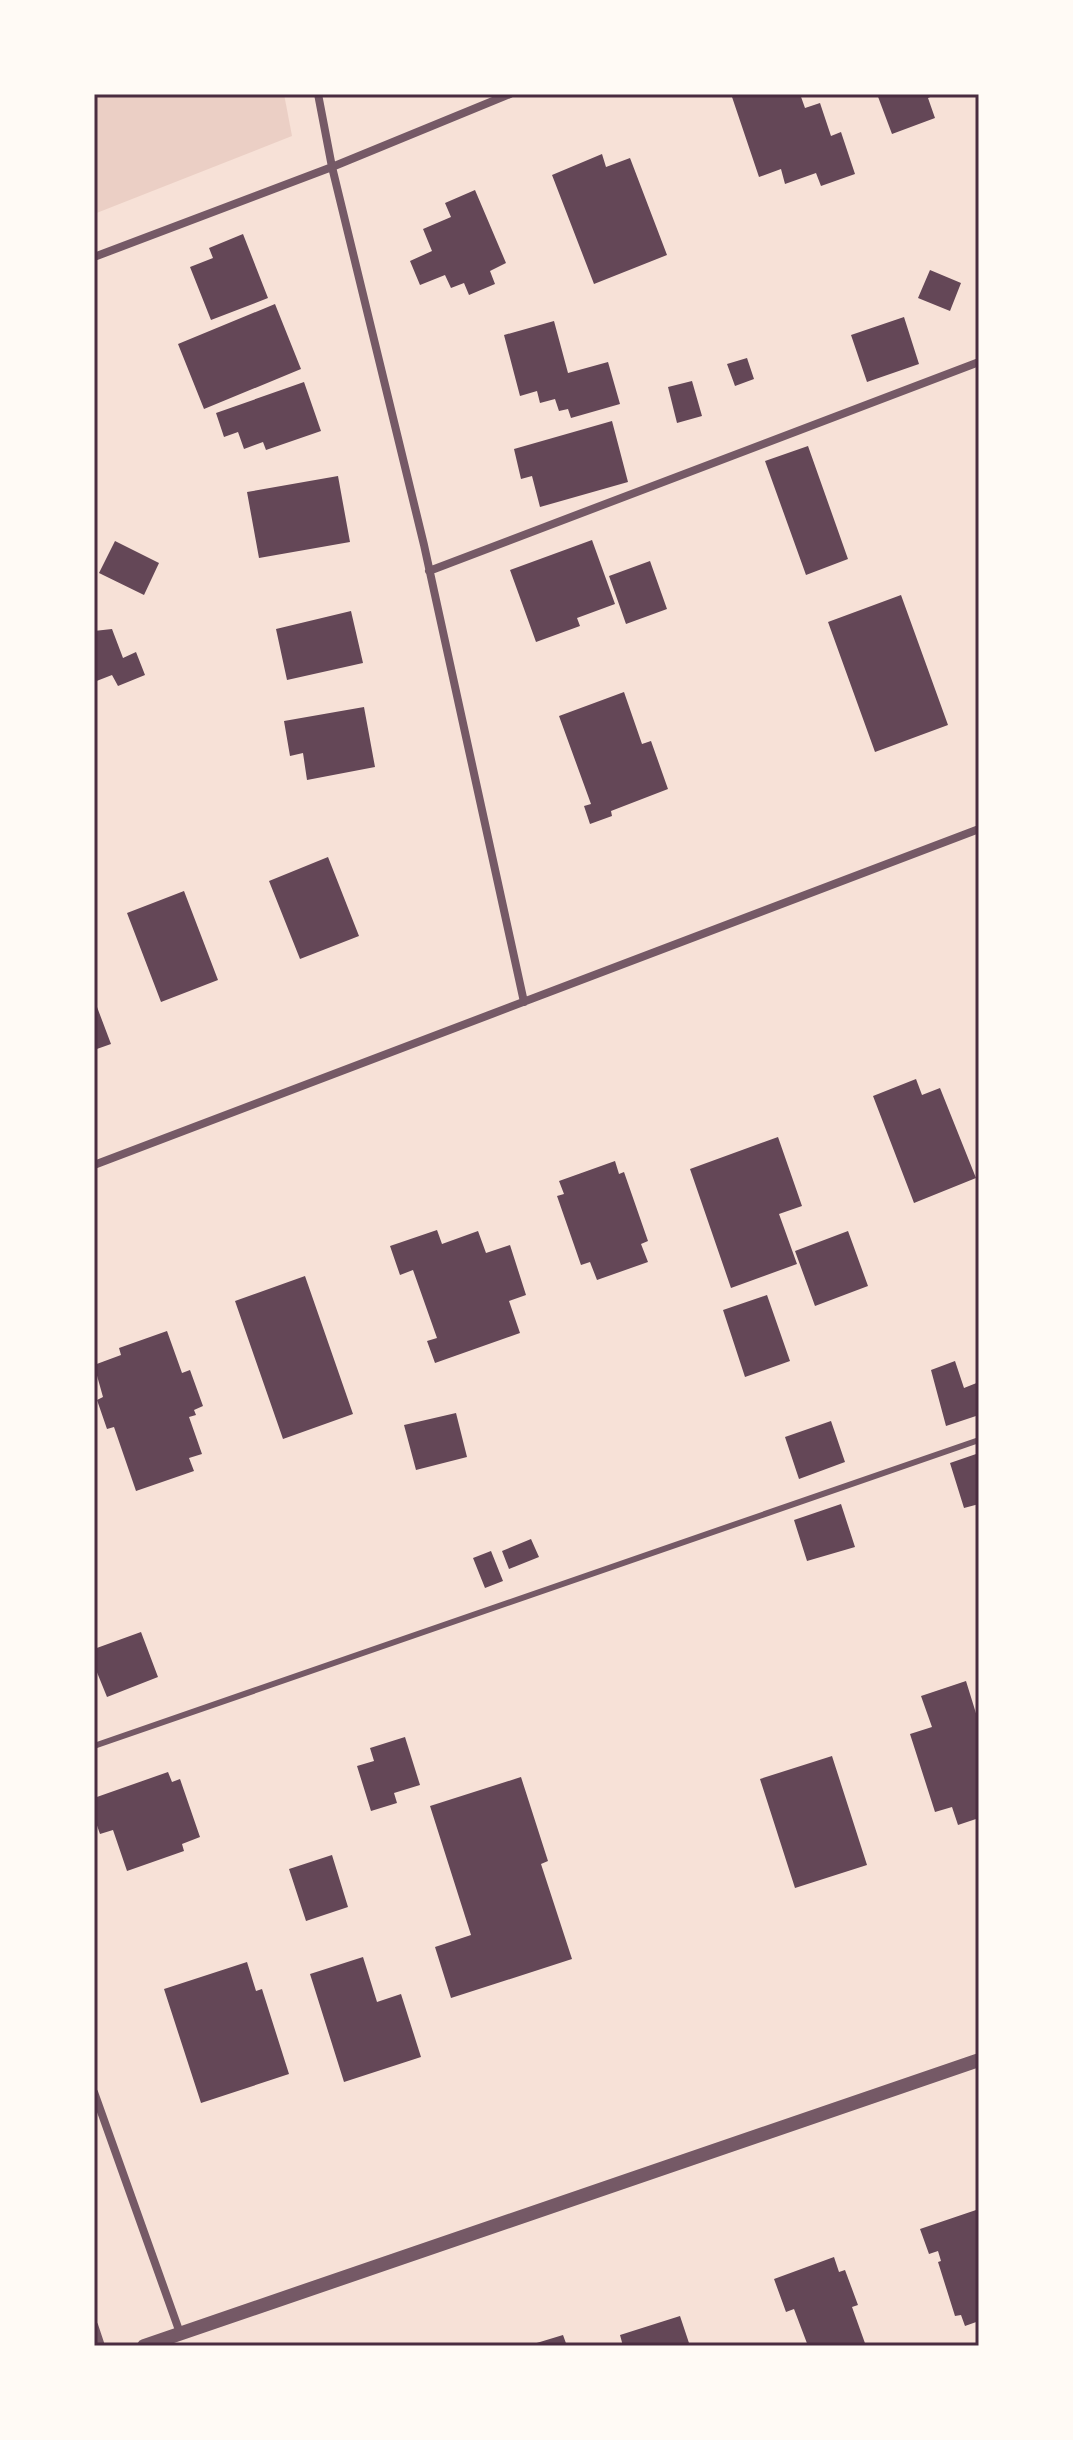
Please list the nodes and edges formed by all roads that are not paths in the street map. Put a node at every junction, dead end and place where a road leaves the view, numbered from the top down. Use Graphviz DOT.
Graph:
graph roads {
  1 [pos="318,94"];
  2 [pos="510,94"];
  3 [pos="332,167"];
  4 [pos="94,257"];
  5 [pos="979,362"];
  6 [pos="429,571"];
  7 [pos="979,829"];
  8 [pos="524,1002"];
  9 [pos="94,1165"];
  10 [pos="979,1440"];
  11 [pos="94,1746"];
  12 [pos="979,2060"];
  13 [pos="94,2092"];
  14 [pos="94,2325"];
  15 [pos="180,2333"];
  16 [pos="101,2346"];
  17 [pos="144,2346"];
  1 -- 3 [label="street"];
  2 -- 3 [label="street"];
  3 -- 4 [label="street"];
  3 -- 6 [label="street"];
  5 -- 6 [label="street"];
  6 -- 8 [label="street"];
  7 -- 8 [label="street"];
  8 -- 9 [label="street"];
  10 -- 11 [label="lane"];
  12 -- 15 [label="street"];
  13 -- 15 [label="street"];
  14 -- 16 [label="street"];
  15 -- 17 [label="street"];
}
